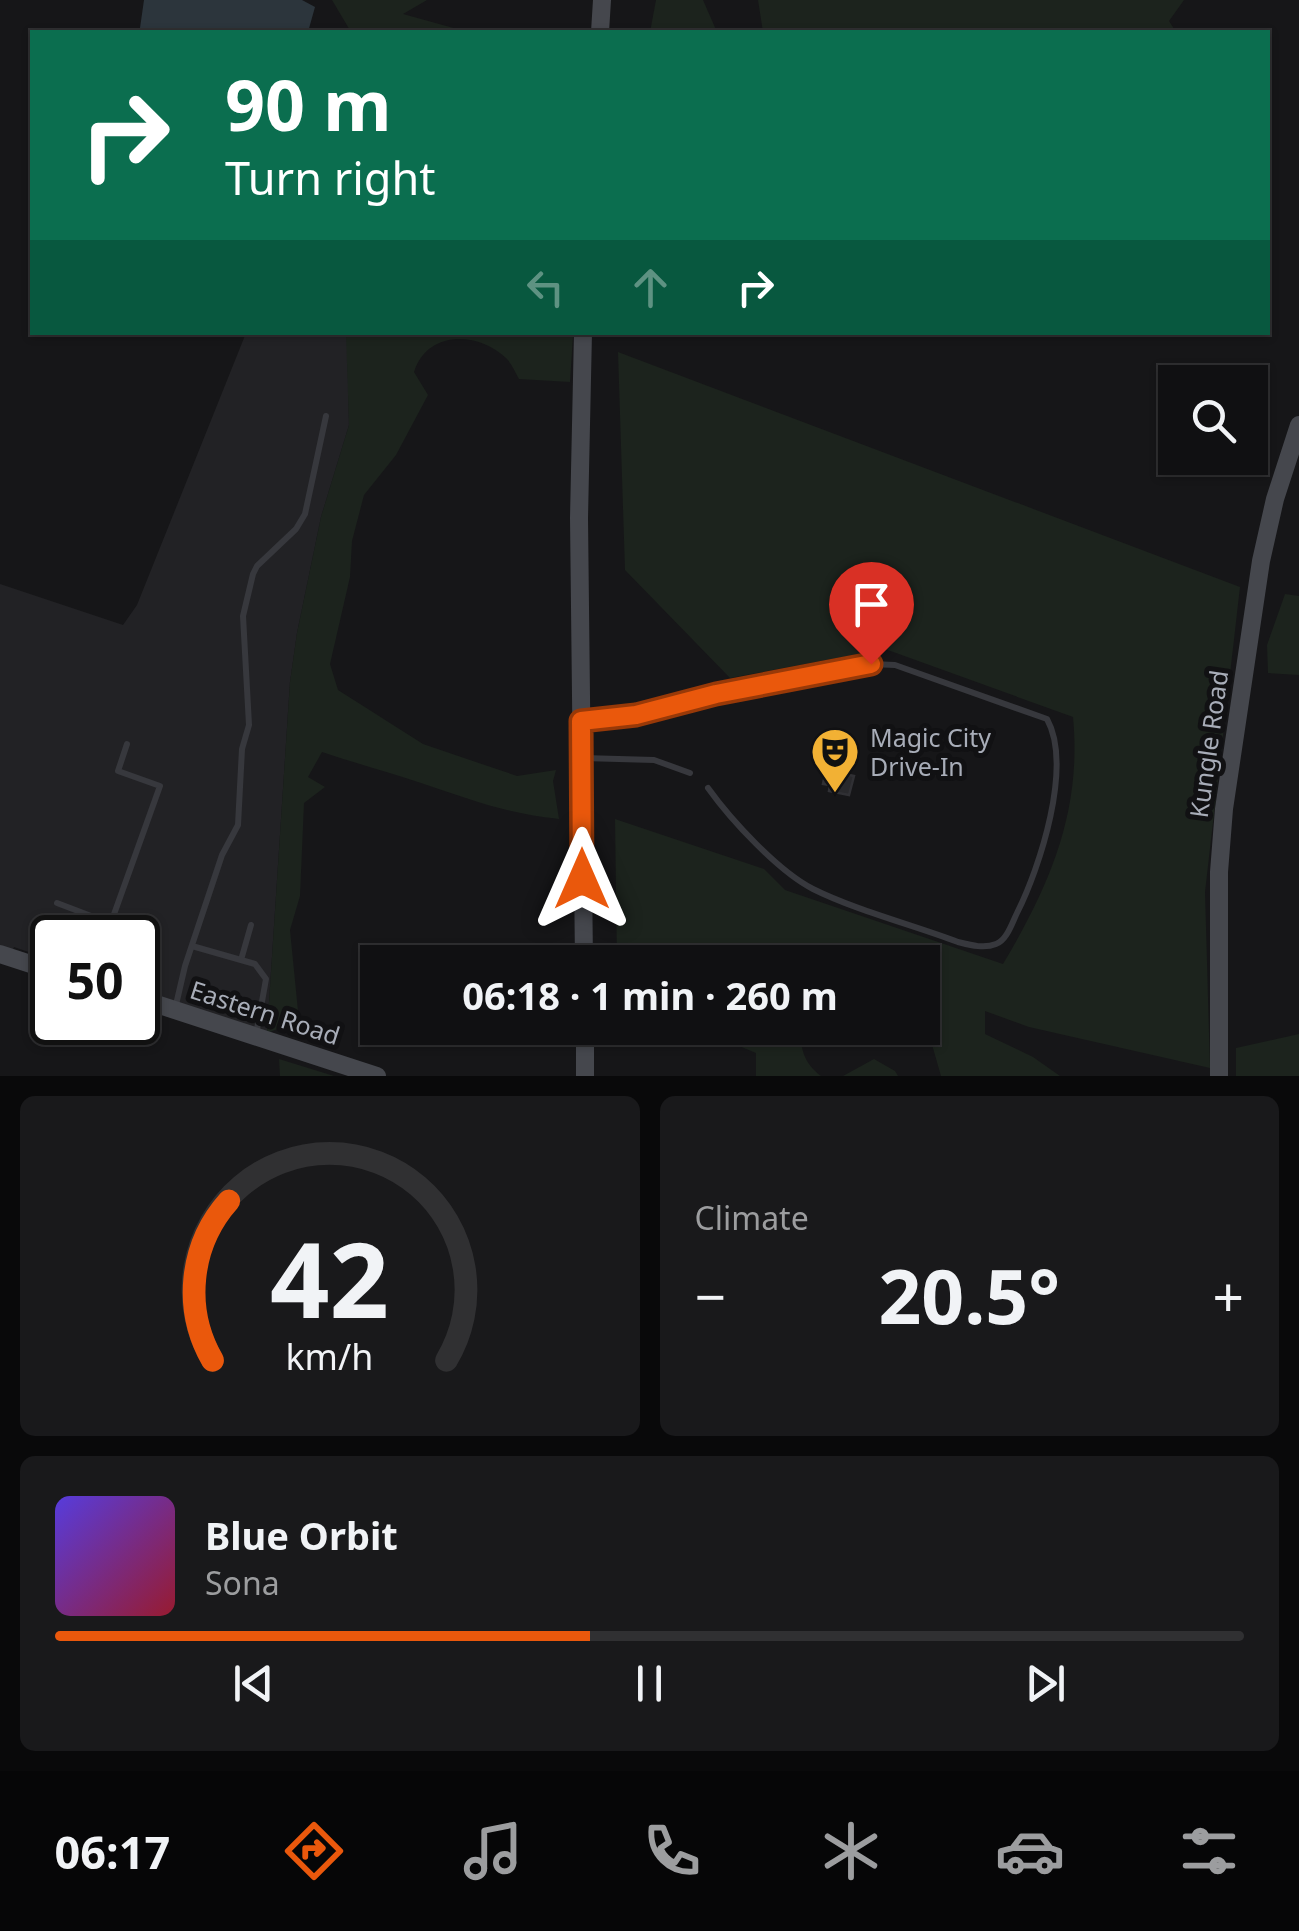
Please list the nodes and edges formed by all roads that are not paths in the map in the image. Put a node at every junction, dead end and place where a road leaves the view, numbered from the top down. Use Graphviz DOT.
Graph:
graph roads {
  1 [pos="602,0"];
  2 [pos="600,30"];
  3 [pos="583,335"];
  4 [pos="326,416"];
  5 [pos="1299,425"];
  6 [pos="581,721"];
  7 [pos="127,744"];
  8 [pos="581,758"];
  9 [pos="690,772"];
  10 [pos="708,788"];
  11 [pos="57,903"];
  12 [pos="88,915"];
  13 [pos="114,915"];
  14 [pos="251,925"];
  15 [pos="584,945"];
  16 [pos="192,946"];
  17 [pos="0,954"];
  18 [pos="240,960"];
  19 [pos="30,964"];
  20 [pos="160,1005"];
  21 [pos="174,1010"];
  22 [pos="256,1036"];
  23 [pos="585,1045"];
  24 [pos="377,1076"];
  25 [pos="586,1076"];
  26 [pos="1219,1076"];
  1 -- 2 [label="street"];
  3 -- 6 [label="street"];
  4 -- 16 [label="lane"];
  5 -- 26 [label="street, Kungle Road"];
  6 -- 8 [label="street"];
  6 -- 10 [label="lane"];
  7 -- 13 [label="lane"];
  8 -- 9 [label="lane"];
  8 -- 15 [label="street"];
  11 -- 12 [label="lane"];
  14 -- 18 [label="lane"];
  16 -- 18 [label="lane"];
  16 -- 21 [label="lane"];
  17 -- 19 [label="street"];
  18 -- 22 [label="lane"];
  20 -- 21 [label="street, Eastern Road"];
  21 -- 22 [label="street, Eastern Road"];
  22 -- 24 [label="street, Eastern Road"];
  23 -- 25 [label="street"];
}
